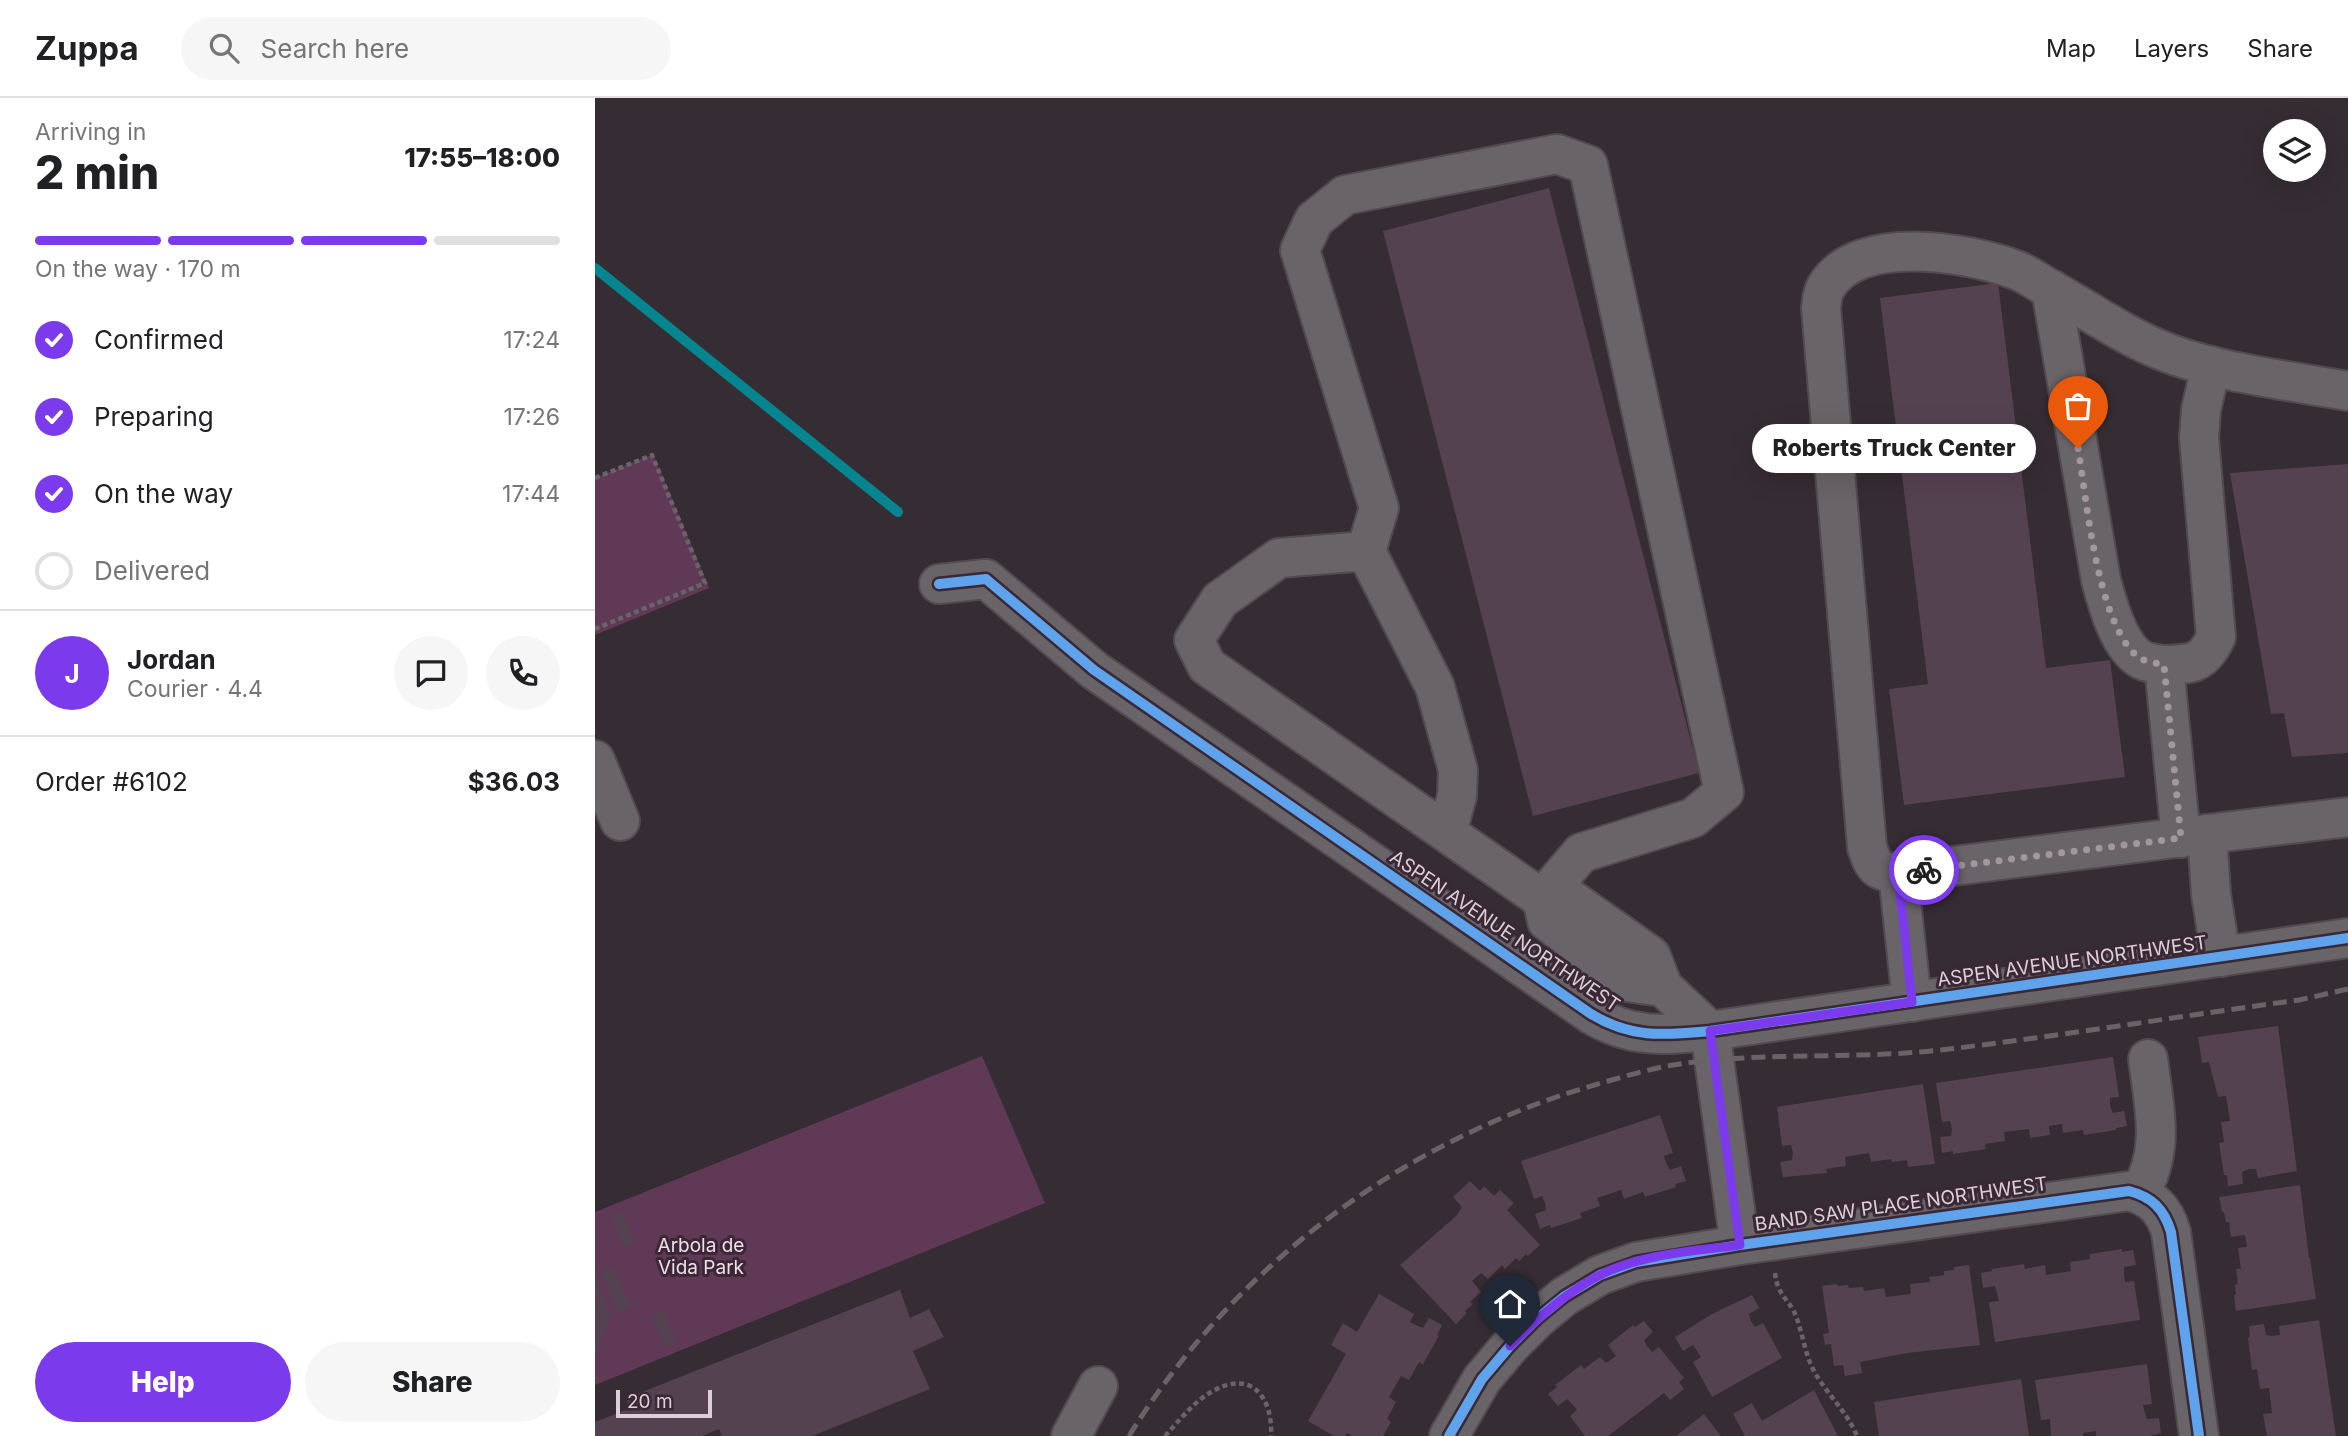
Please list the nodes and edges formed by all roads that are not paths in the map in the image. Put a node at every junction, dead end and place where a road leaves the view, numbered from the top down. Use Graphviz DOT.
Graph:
graph roads {
  1 [pos="2052,289"];
  2 [pos="2211,366"];
  3 [pos="2348,391"];
  4 [pos="1366,551"];
  5 [pos="939,584"];
  6 [pos="2164,665"];
  7 [pos="595,760"];
  8 [pos="2348,817"];
  9 [pos="620,821"];
  10 [pos="1447,832"];
  11 [pos="2194,836"];
  12 [pos="1898,873"];
  13 [pos="1542,899"];
  14 [pos="2348,938"];
  15 [pos="2221,957"];
  16 [pos="1912,1002"];
  17 [pos="1710,1031"];
  18 [pos="2148,1059"];
  19 [pos="2140,1194"];
  20 [pos="1740,1245"];
  21 [pos="1098,1386"];
  22 [pos="1071,1436"];
  23 [pos="1449,1436"];
  24 [pos="2199,1436"];
  1 -- 2 [label="street"];
  1 -- 6 [label="street"];
  1 -- 12 [label="street"];
  2 -- 3 [label="street"];
  2 -- 6 [label="street"];
  4 -- 10 [label="street"];
  4 -- 10 [label="street"];
  4 -- 13 [label="street"];
  5 -- 17 [label="street, ASPEN AVENUE NORTHWEST"];
  6 -- 11 [label="street"];
  7 -- 9 [label="street"];
  8 -- 11 [label="street"];
  10 -- 13 [label="street"];
  11 -- 12 [label="street"];
  11 -- 15 [label="street"];
  12 -- 16 [label="street"];
  13 -- 17 [label="street"];
  14 -- 15 [label="street, ASPEN AVENUE NORTHWEST"];
  15 -- 16 [label="street, ASPEN AVENUE NORTHWEST"];
  16 -- 17 [label="street, ASPEN AVENUE NORTHWEST"];
  17 -- 20 [label="street"];
  18 -- 19 [label="street"];
  19 -- 20 [label="street, BAND SAW PLACE NORTHWEST"];
  19 -- 24 [label="street"];
  20 -- 23 [label="street, BAND SAW PLACE NORTHWEST"];
  21 -- 22 [label="street"];
}
